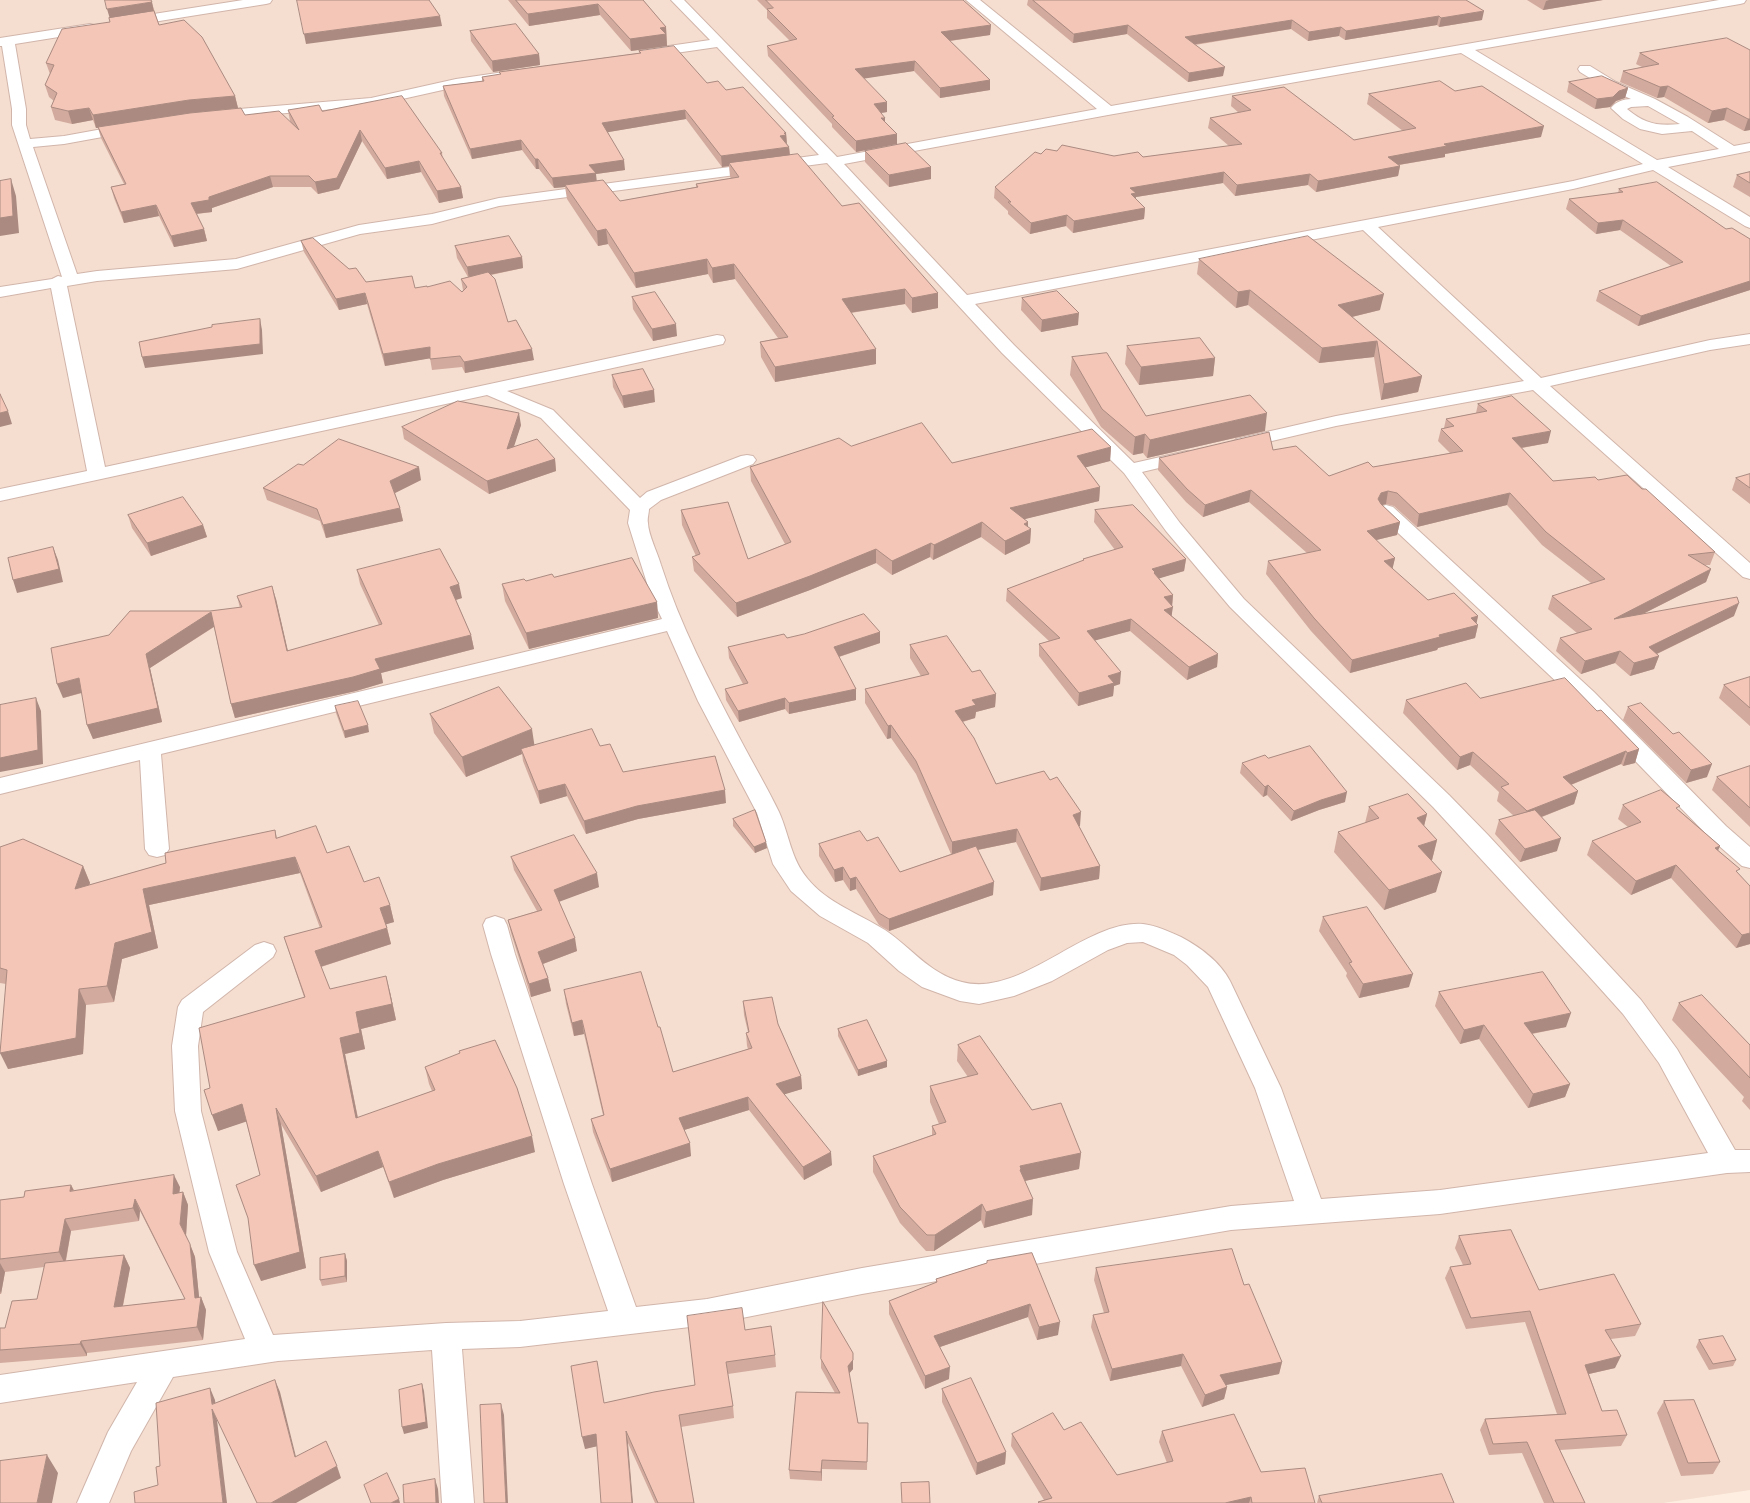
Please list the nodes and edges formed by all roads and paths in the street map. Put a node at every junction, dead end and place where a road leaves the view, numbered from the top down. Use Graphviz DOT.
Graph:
graph roads {
  1 [pos="266,0"];
  2 [pos="677,0"];
  3 [pos="976,0"];
  4 [pos="1740,0"];
  5 [pos="1656,3"];
  6 [pos="1673,12"];
  7 [pos="116,24"];
  8 [pos="101,26"];
  9 [pos="4,42"];
  10 [pos="720,43"];
  11 [pos="1464,49"];
  12 [pos="633,55"];
  13 [pos="1585,69"];
  14 [pos="527,73"];
  15 [pos="1650,102"];
  16 [pos="1108,111"];
  17 [pos="199,117"];
  18 [pos="143,126"];
  19 [pos="1694,127"];
  20 [pos="24,142"];
  21 [pos="1750,147"];
  22 [pos="1733,151"];
  23 [pos="832,160"];
  24 [pos="1656,165"];
  25 [pos="1750,222"];
  26 [pos="1367,225"];
  27 [pos="64,280"];
  28 [pos="0,292"];
  29 [pos="963,301"];
  30 [pos="1750,339"];
  31 [pos="717,340"];
  32 [pos="1537,384"];
  33 [pos="490,390"];
  34 [pos="1229,446"];
  35 [pos="1206,452"];
  36 [pos="746,460"];
  37 [pos="1130,469"];
  38 [pos="97,474"];
  39 [pos="0,494"];
  40 [pos="640,509"];
  41 [pos="1386,511"];
  42 [pos="1750,552"];
  43 [pos="1730,555"];
  44 [pos="1750,573"];
  45 [pos="673,623"];
  46 [pos="150,749"];
  47 [pos="0,786"];
  48 [pos="157,849"];
  49 [pos="1750,860"];
  50 [pos="495,925"];
  51 [pos="264,951"];
  52 [pos="1739,1162"];
  53 [pos="1311,1211"];
  54 [pos="627,1322"];
  55 [pos="446,1336"];
  56 [pos="264,1350"];
  57 [pos="163,1366"];
  58 [pos="0,1389"];
  59 [pos="93,1503"];
  60 [pos="458,1503"];
  1 -- 7 [label="street"];
  2 -- 10 [label="street"];
  3 -- 16 [label="street"];
  4 -- 6 [label="street"];
  5 -- 6 [label="street"];
  6 -- 11 [label="street"];
  8 -- 9 [label="street"];
  9 -- 20 [label="street"];
  10 -- 12 [label="street"];
  10 -- 23 [label="street"];
  11 -- 16 [label="street"];
  11 -- 24 [label="street"];
  13 -- 15 [label="street"];
  14 -- 17 [label="street"];
  15 -- 19 [label="street"];
  15 -- 19 [label="street"];
  16 -- 23 [label="street"];
  18 -- 20 [label="street"];
  19 -- 22 [label="street"];
  20 -- 27 [label="street"];
  21 -- 22 [label="street"];
  22 -- 24 [label="street"];
  23 -- 27 [label="street"];
  23 -- 29 [label="street"];
  24 -- 25 [label="street"];
  24 -- 26 [label="street"];
  26 -- 29 [label="street"];
  26 -- 32 [label="street"];
  27 -- 28 [label="street"];
  27 -- 38 [label="street"];
  29 -- 37 [label="street"];
  30 -- 32 [label="street"];
  31 -- 33 [label="street"];
  32 -- 34 [label="street"];
  32 -- 43 [label="street"];
  33 -- 38 [label="street"];
  33 -- 40 [label="street"];
  35 -- 37 [label="street"];
  36 -- 40 [label="street"];
  37 -- 52 [label="street"];
  38 -- 39 [label="street"];
  40 -- 45 [label="street"];
  41 -- 49 [label="street"];
  42 -- 43 [label="street"];
  43 -- 44 [label="street"];
  45 -- 46 [label="street"];
  45 -- 53 [label="street"];
  46 -- 47 [label="street"];
  46 -- 48 [label="street"];
  50 -- 54 [label="street"];
  51 -- 56 [label="street"];
  52 -- 53 [label="street"];
  53 -- 54 [label="street"];
  54 -- 55 [label="street"];
  55 -- 56 [label="street"];
  55 -- 60 [label="street"];
  56 -- 57 [label="street"];
  57 -- 58 [label="street"];
  57 -- 59 [label="street"];
}
